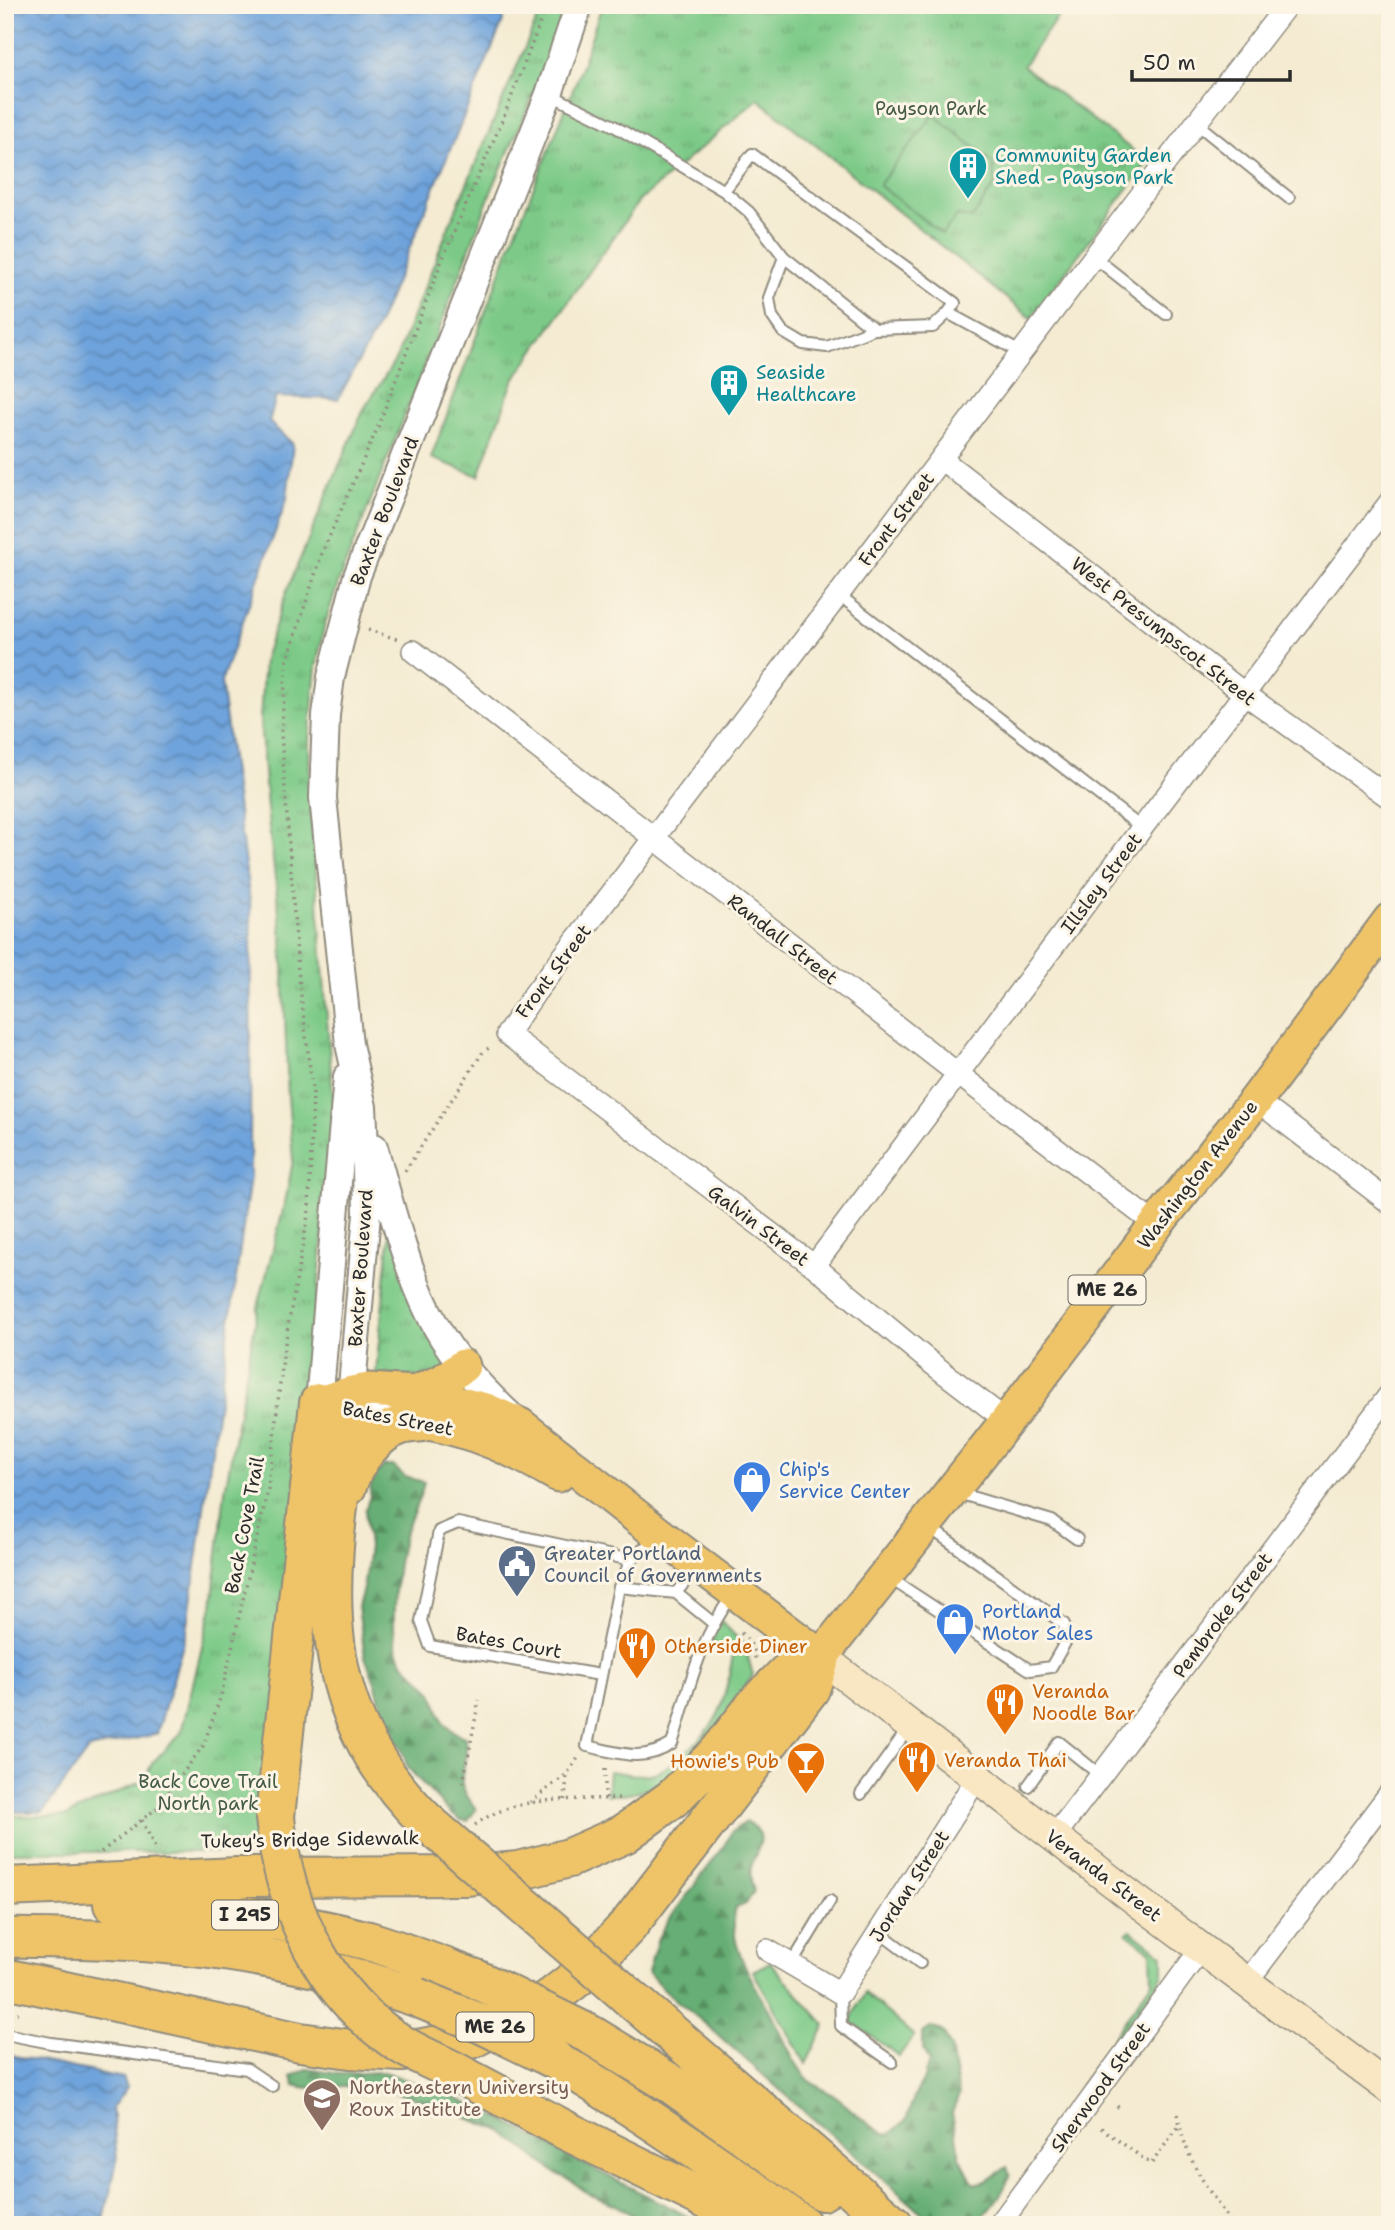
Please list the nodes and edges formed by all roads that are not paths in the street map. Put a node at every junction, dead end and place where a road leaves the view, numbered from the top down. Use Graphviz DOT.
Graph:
graph roads {
  1 [pos="579,5"];
  2 [pos="1287,5"];
  3 [pos="549,94"];
  4 [pos="1196,123"];
  5 [pos="724,191"];
  6 [pos="1290,198"];
  7 [pos="784,257"];
  8 [pos="1094,257"];
  9 [pos="948,313"];
  10 [pos="1166,314"];
  11 [pos="874,329"];
  12 [pos="1020,352"];
  13 [pos="941,459"];
  14 [pos="1390,502"];
  15 [pos="839,595"];
  16 [pos="406,645"];
  17 [pos="1245,694"];
  18 [pos="1390,798"];
  19 [pos="1142,828"];
  20 [pos="654,839"];
  21 [pos="1390,920"];
  22 [pos="507,1034"];
  23 [pos="349,1044"];
  24 [pos="958,1074"];
  25 [pos="1255,1100"];
  26 [pos="363,1107"];
  27 [pos="1390,1203"];
  28 [pos="1156,1225"];
  29 [pos="814,1266"];
  30 [pos="463,1366"];
  31 [pos="1390,1394"];
  32 [pos="340,1402"];
  33 [pos="419,1408"];
  34 [pos="1007,1421"];
  35 [pos="520,1425"];
  36 [pos="952,1491"];
  37 [pos="926,1525"];
  38 [pos="660,1535"];
  39 [pos="335,1536"];
  40 [pos="1077,1539"];
  41 [pos="631,1560"];
  42 [pos="699,1565"];
  43 [pos="886,1575"];
  44 [pos="620,1587"];
  45 [pos="676,1593"];
  46 [pos="722,1609"];
  47 [pos="821,1657"];
  48 [pos="600,1675"];
  49 [pos="910,1726"];
  50 [pos="1100,1775"];
  51 [pos="977,1779"];
  52 [pos="1028,1786"];
  53 [pos="1390,1793"];
  54 [pos="861,1794"];
  55 [pos="1054,1837"];
  56 [pos="5,1887"];
  57 [pos="5,1899"];
  58 [pos="830,1901"];
  59 [pos="879,1932"];
  60 [pos="5,1938"];
  61 [pos="1201,1949"];
  62 [pos="767,1950"];
  63 [pos="920,1963"];
  64 [pos="792,1965"];
  65 [pos="5,1978"];
  66 [pos="1246,1983"];
  67 [pos="840,1993"];
  68 [pos="5,2034"];
  69 [pos="892,2062"];
  70 [pos="272,2086"];
  71 [pos="1390,2089"];
  72 [pos="758,2225"];
  73 [pos="802,2225"];
  74 [pos="869,2225"];
  75 [pos="894,2225"];
  76 [pos="999,2225"];
  1 -- 3 [label="street, Baxter Boulevard"];
  2 -- 4 [label="street, Front Street"];
  3 -- 5 [label="lane"];
  3 -- 23 [label="street, Baxter Boulevard"];
  4 -- 6 [label="lane"];
  4 -- 8 [label="street, Front Street"];
  5 -- 7 [label="lane"];
  5 -- 9 [label="lane"];
  7 -- 11 [label="lane"];
  7 -- 11 [label="lane"];
  8 -- 10 [label="lane"];
  8 -- 12 [label="street, Front Street"];
  9 -- 11 [label="lane"];
  9 -- 12 [label="lane"];
  12 -- 13 [label="street, Front Street"];
  13 -- 15 [label="street, Front Street"];
  13 -- 17 [label="street, West Presumpscot Street"];
  14 -- 17 [label="street, Illsley Street"];
  15 -- 19 [label="lane"];
  15 -- 20 [label="street, Front Street"];
  16 -- 20 [label="street, Randall Street"];
  17 -- 18 [label="street, West Presumpscot Street"];
  17 -- 19 [label="street, Illsley Street"];
  19 -- 24 [label="street, Illsley Street"];
  20 -- 22 [label="street, Front Street"];
  20 -- 24 [label="street, Randall Street"];
  21 -- 25 [label="main road, Washington Avenue / ME 26"];
  22 -- 29 [label="street, Galvin Street"];
  23 -- 26 [label="street, Baxter Boulevard"];
  23 -- 32 [label="street, Baxter Boulevard"];
  24 -- 28 [label="street, Randall Street"];
  24 -- 29 [label="street, Illsley Street"];
  25 -- 27 [label="street"];
  25 -- 28 [label="main road, Washington Avenue / ME 26"];
  26 -- 30 [label="street, Bates Street"];
  26 -- 32 [label="street, Baxter Boulevard"];
  28 -- 34 [label="main road, Washington Avenue / ME 26"];
  29 -- 34 [label="street, Galvin Street"];
  30 -- 33 [label="main road"];
  30 -- 35 [label="street, Bates Street"];
  31 -- 50 [label="street, Pembroke Street"];
  32 -- 33 [label="main road, Bates Street"];
  32 -- 39 [label="highway"];
  32 -- 72 [label="highway, bridge"];
  33 -- 35 [label="main road, Bates Street"];
  33 -- 38 [label="main road, Bates Street"];
  33 -- 39 [label="highway"];
  34 -- 36 [label="main road, Washington Avenue / ME 26"];
  35 -- 38 [label="main road, Bates Street"];
  36 -- 37 [label="main road, Washington Avenue / ME 26"];
  36 -- 40 [label="lane"];
  37 -- 43 [label="main road, Washington Avenue / ME 26"];
  37 -- 43 [label="lane"];
  38 -- 41 [label="lane"];
  38 -- 42 [label="main road, Bates Street"];
  39 -- 75 [label="highway, bridge"];
  41 -- 44 [label="lane"];
  41 -- 48 [label="lane, Bates Court"];
  42 -- 45 [label="lane"];
  42 -- 46 [label="main road, Bates Street"];
  43 -- 47 [label="main road, Washington Avenue / ME 26"];
  44 -- 45 [label="lane"];
  44 -- 48 [label="lane"];
  45 -- 46 [label="lane"];
  46 -- 47 [label="main road, Bates Street"];
  46 -- 48 [label="lane"];
  47 -- 49 [label="main road, Veranda Street"];
  47 -- 56 [label="highway, ME 26"];
  47 -- 65 [label="highway, ME 26"];
  49 -- 51 [label="main road, Veranda Street"];
  49 -- 54 [label="lane"];
  50 -- 52 [label="lane"];
  50 -- 55 [label="street, Pembroke Street"];
  51 -- 55 [label="main road, Veranda Street"];
  51 -- 59 [label="street, Jordan Street"];
  53 -- 66 [label="street"];
  55 -- 61 [label="main road, Veranda Street"];
  57 -- 74 [label="highway, I 295, bridge"];
  58 -- 64 [label="lane"];
  59 -- 63 [label="lane"];
  59 -- 67 [label="street, Jordan Street"];
  60 -- 73 [label="highway, I 295, bridge"];
  61 -- 66 [label="main road, Veranda Street"];
  61 -- 76 [label="street, Sherwood Street"];
  62 -- 64 [label="street"];
  64 -- 67 [label="street"];
  66 -- 71 [label="main road, Veranda Street"];
  67 -- 69 [label="lane"];
  68 -- 70 [label="lane"];
}
